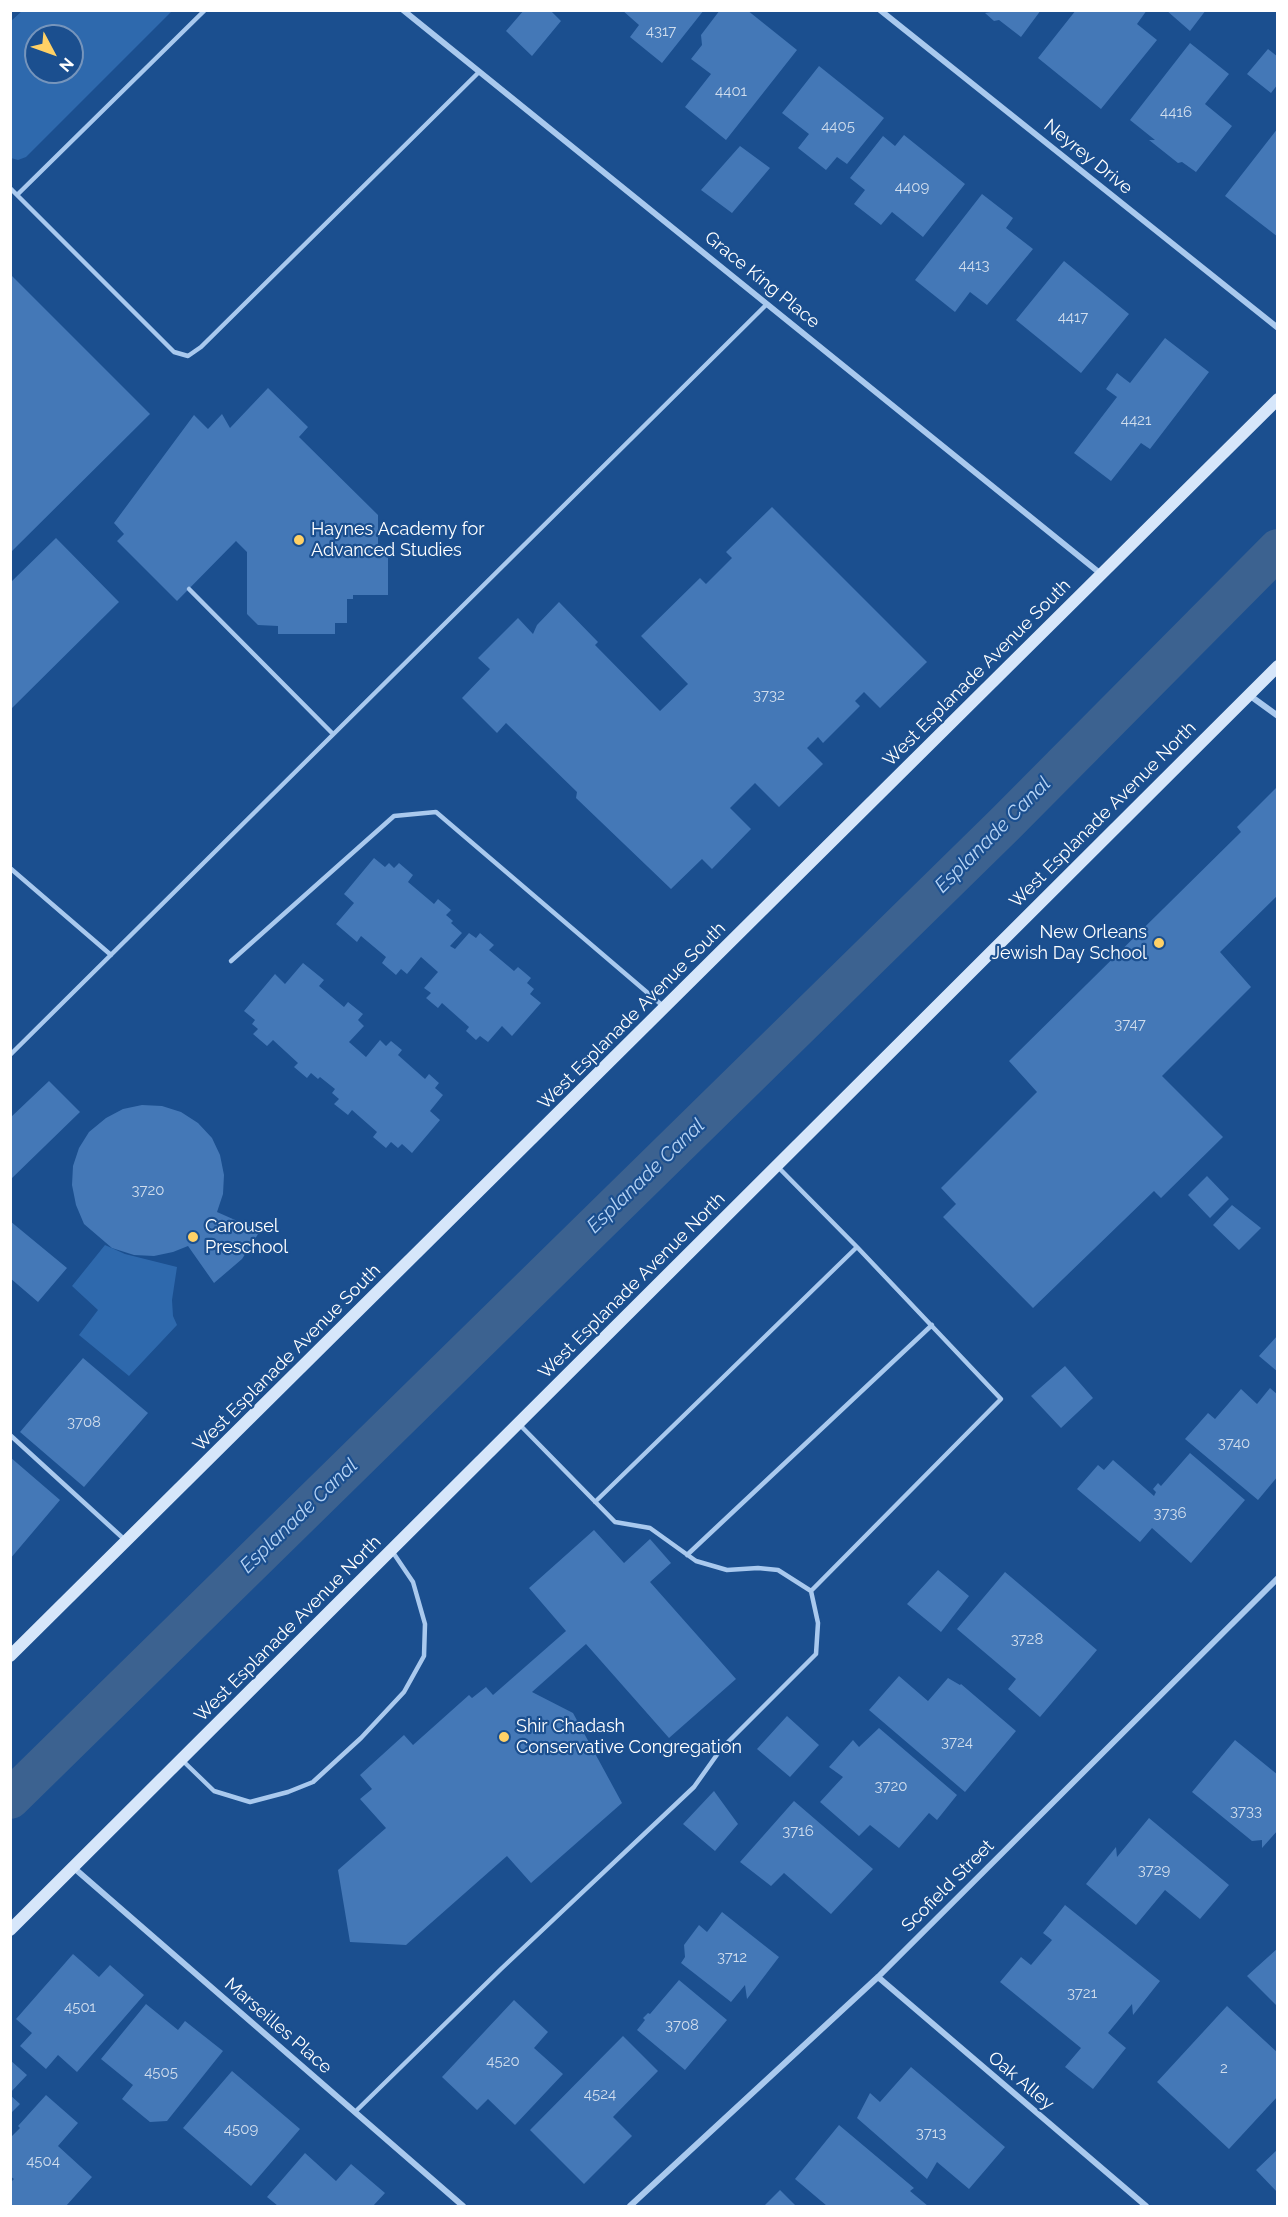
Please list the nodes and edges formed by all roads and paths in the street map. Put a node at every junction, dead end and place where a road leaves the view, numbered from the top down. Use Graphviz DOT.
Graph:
graph roads {
  1 [pos="205,10"];
  2 [pos="403,10"];
  3 [pos="880,10"];
  4 [pos="479,72"];
  5 [pos="10,188"];
  6 [pos="17,195"];
  7 [pos="767,304"];
  8 [pos="1278,328"];
  9 [pos="1278,399"];
  10 [pos="1101,574"];
  11 [pos="189,589"];
  12 [pos="1278,666"];
  13 [pos="1249,694"];
  14 [pos="1278,716"];
  15 [pos="333,734"];
  16 [pos="10,868"];
  17 [pos="111,955"];
  18 [pos="231,961"];
  19 [pos="665,1008"];
  20 [pos="10,1055"];
  21 [pos="777,1166"];
  22 [pos="857,1247"];
  23 [pos="932,1325"];
  24 [pos="519,1424"];
  25 [pos="10,1435"];
  26 [pos="595,1502"];
  27 [pos="127,1541"];
  28 [pos="392,1551"];
  29 [pos="687,1555"];
  30 [pos="1278,1578"];
  31 [pos="811,1591"];
  32 [pos="10,1656"];
  33 [pos="182,1760"];
  34 [pos="74,1868"];
  35 [pos="10,1930"];
  36 [pos="878,1977"];
  37 [pos="355,2112"];
  38 [pos="463,2206"];
  39 [pos="630,2206"];
  40 [pos="1146,2206"];
  1 -- 6 [label="lane"];
  2 -- 4 [label="street, Grace King Place"];
  3 -- 8 [label="street, Neyrey Drive"];
  4 -- 6 [label="lane"];
  4 -- 7 [label="street, Grace King Place"];
  5 -- 6 [label="lane"];
  7 -- 10 [label="street, Grace King Place"];
  7 -- 15 [label="lane"];
  9 -- 10 [label="main road, West Esplanade Avenue South"];
  10 -- 19 [label="main road, West Esplanade Avenue South"];
  11 -- 15 [label="lane"];
  12 -- 13 [label="main road, West Esplanade Avenue North"];
  13 -- 14 [label="street"];
  13 -- 21 [label="main road, West Esplanade Avenue North"];
  15 -- 17 [label="lane"];
  16 -- 17 [label="lane"];
  17 -- 20 [label="lane"];
  18 -- 19 [label="lane"];
  19 -- 27 [label="main road, West Esplanade Avenue South"];
  21 -- 22 [label="lane"];
  21 -- 24 [label="main road, West Esplanade Avenue North"];
  22 -- 23 [label="lane"];
  22 -- 26 [label="lane"];
  23 -- 29 [label="lane"];
  23 -- 31 [label="lane"];
  24 -- 26 [label="lane"];
  24 -- 28 [label="main road, West Esplanade Avenue North"];
  25 -- 27 [label="lane"];
  26 -- 29 [label="lane"];
  27 -- 32 [label="main road, West Esplanade Avenue South"];
  28 -- 33 [label="main road, West Esplanade Avenue North"];
  28 -- 33 [label="lane"];
  29 -- 31 [label="lane"];
  30 -- 36 [label="street, Scofield Street"];
  31 -- 37 [label="lane"];
  33 -- 34 [label="main road, West Esplanade Avenue North"];
  34 -- 35 [label="main road, West Esplanade Avenue North"];
  34 -- 37 [label="street, Marseilles Place"];
  36 -- 39 [label="street, Scofield Street"];
  36 -- 40 [label="street, Oak Alley"];
  37 -- 38 [label="street, Marseilles Place"];
}
